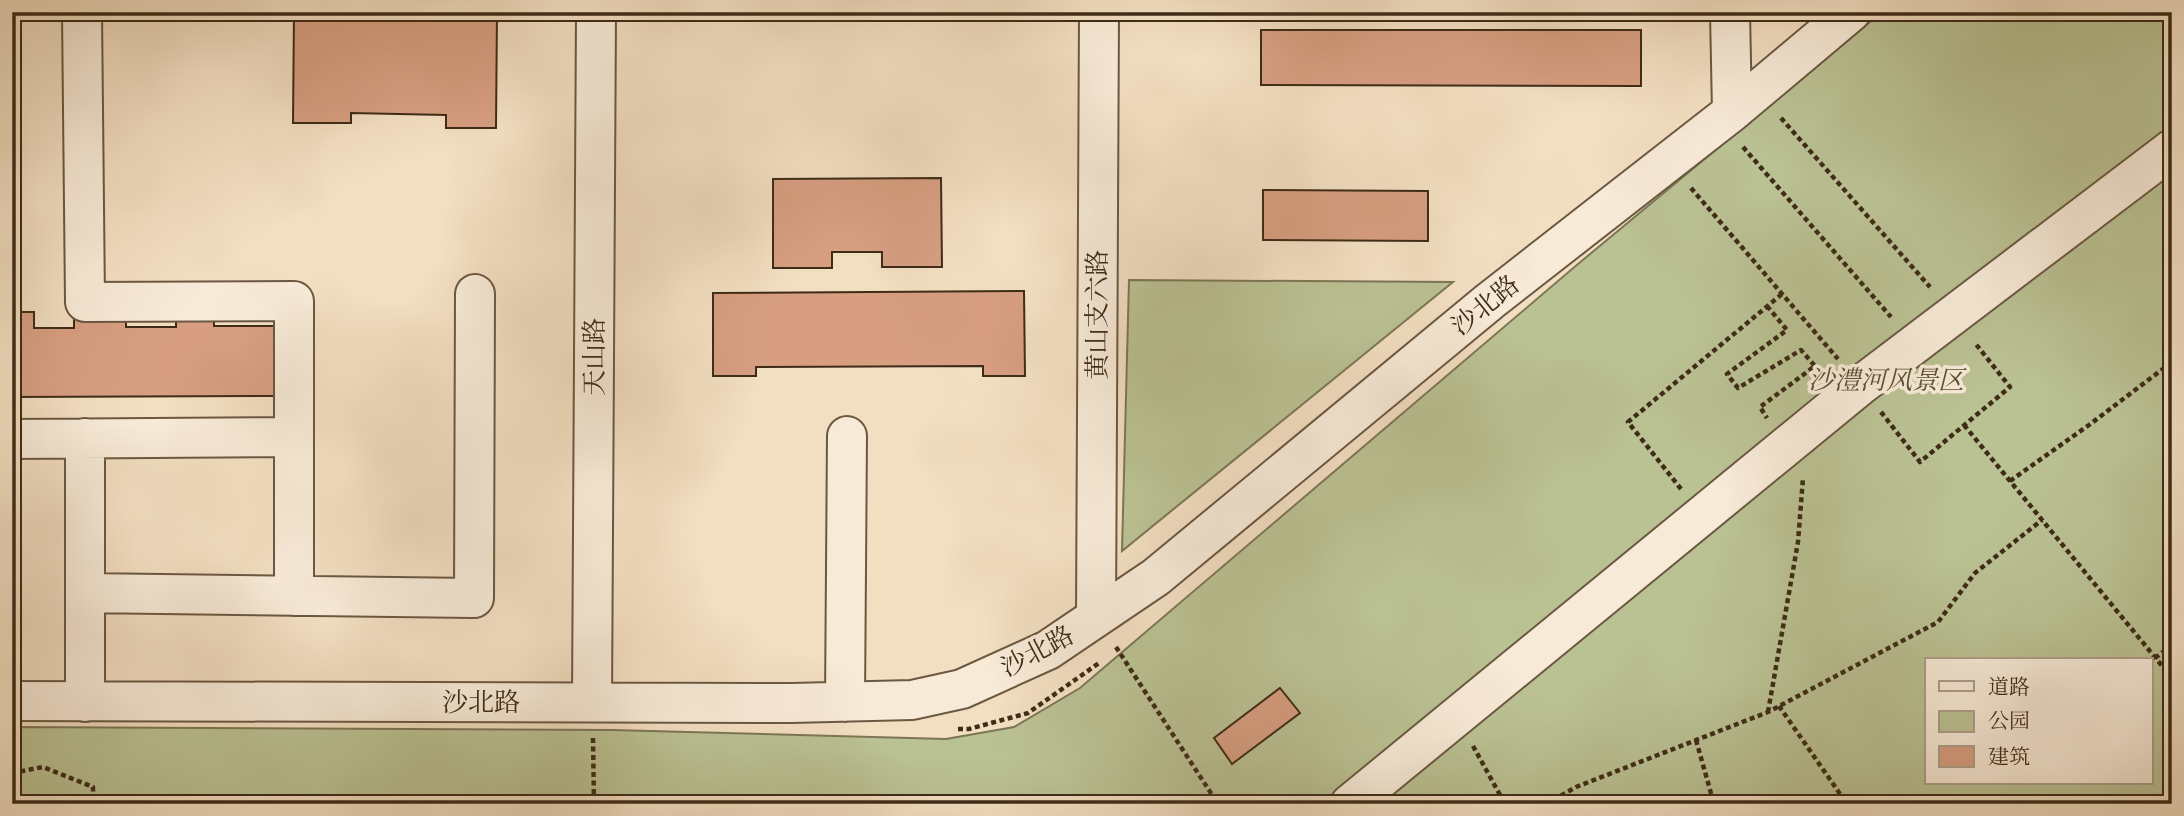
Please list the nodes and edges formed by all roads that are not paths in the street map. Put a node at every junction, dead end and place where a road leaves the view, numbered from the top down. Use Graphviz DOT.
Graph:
graph roads {
  1 [pos="82,12"];
  2 [pos="596,12"];
  3 [pos="1099,12"];
  4 [pos="1730,12"];
  5 [pos="1755,12"];
  6 [pos="1851,12"];
  7 [pos="1736,107"];
  8 [pos="2172,149"];
  9 [pos="475,294"];
  10 [pos="847,436"];
  11 [pos="294,437"];
  12 [pos="85,438"];
  13 [pos="12,439"];
  14 [pos="85,593"];
  15 [pos="294,596"];
  16 [pos="1096,617"];
  17 [pos="12,701"];
  18 [pos="85,702"];
  19 [pos="592,702"];
  20 [pos="845,702"];
  21 [pos="1350,804"];
  1 -- 11 [label="street"];
  2 -- 19 [label="street, 天山路"];
  3 -- 16 [label="street, 黄山支六路"];
  4 -- 7 [label="street"];
  5 -- 7 [label="street"];
  6 -- 7 [label="street, 沙北路"];
  7 -- 16 [label="street, 沙北路"];
  8 -- 21 [label="street"];
  9 -- 15 [label="street"];
  10 -- 20 [label="street"];
  11 -- 12 [label="street"];
  11 -- 15 [label="street"];
  12 -- 13 [label="street"];
  12 -- 14 [label="street"];
  14 -- 15 [label="street"];
  14 -- 18 [label="street"];
  16 -- 20 [label="street, 沙北路"];
  17 -- 18 [label="street, 沙北路"];
  18 -- 19 [label="street, 沙北路"];
  19 -- 20 [label="street, 沙北路"];
}
